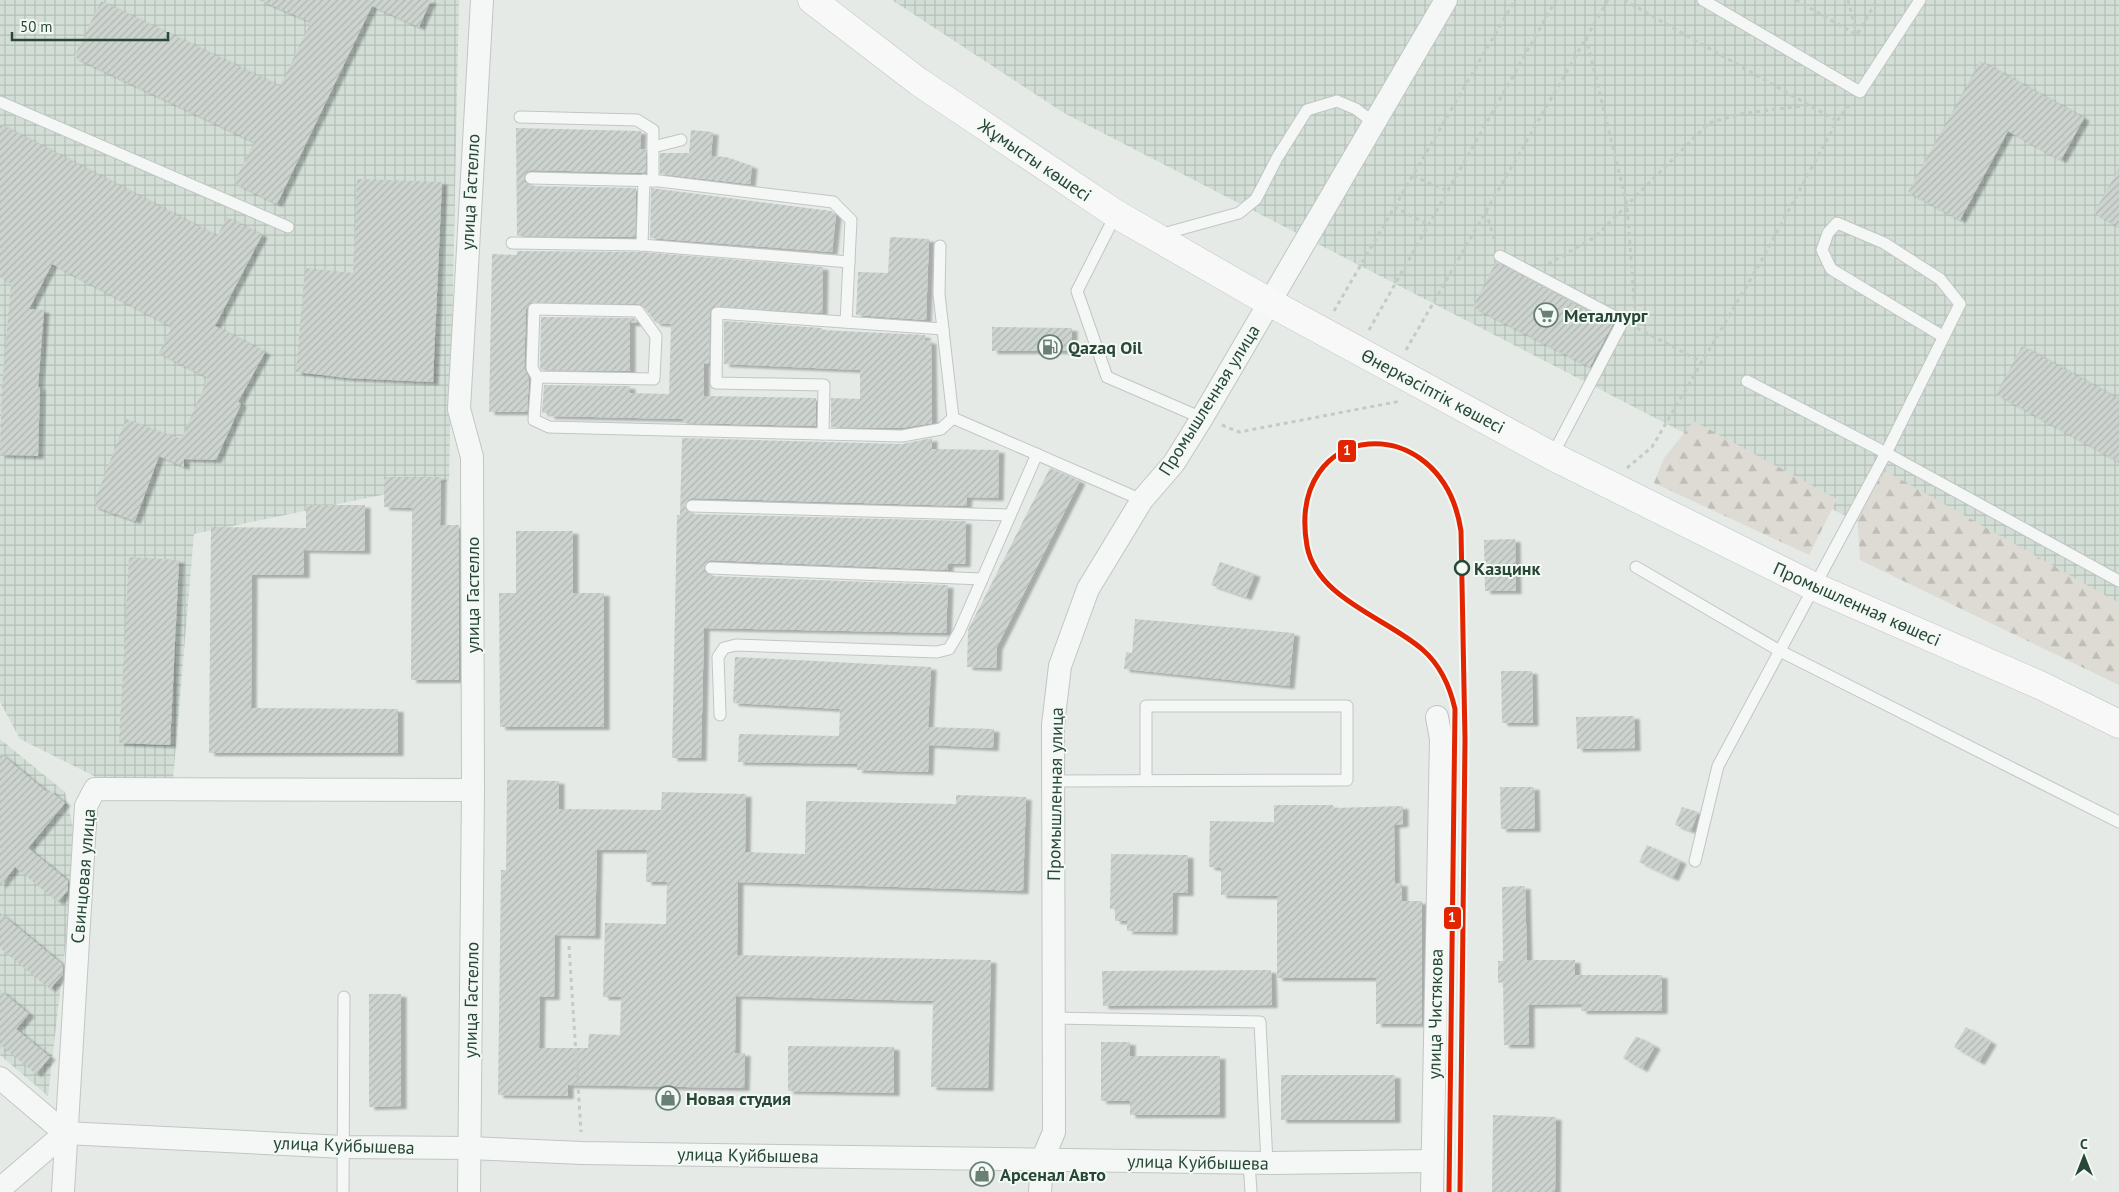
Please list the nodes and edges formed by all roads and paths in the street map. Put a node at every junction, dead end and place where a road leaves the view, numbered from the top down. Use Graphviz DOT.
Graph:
graph roads {
  1 [pos="482,0"];
  2 [pos="812,0"];
  3 [pos="1446,0"];
  4 [pos="1516,0"];
  5 [pos="1556,0"];
  6 [pos="1608,0"];
  7 [pos="1624,0"];
  8 [pos="1703,0"];
  9 [pos="1796,0"];
  10 [pos="1848,0"];
  11 [pos="1877,0"];
  12 [pos="1920,0"];
  13 [pos="1857,35"];
  14 [pos="1586,37"];
  15 [pos="1860,92"];
  16 [pos="0,102"];
  17 [pos="1809,105"];
  18 [pos="520,118"];
  19 [pos="1837,121"];
  20 [pos="1374,123"];
  21 [pos="681,140"];
  22 [pos="653,147"];
  23 [pos="1413,176"];
  24 [pos="532,178"];
  25 [pos="648,180"];
  26 [pos="1448,191"];
  27 [pos="1626,205"];
  28 [pos="1394,207"];
  29 [pos="1486,211"];
  30 [pos="1116,214"];
  31 [pos="1429,225"];
  32 [pos="288,227"];
  33 [pos="1155,237"];
  34 [pos="512,242"];
  35 [pos="642,245"];
  36 [pos="940,246"];
  37 [pos="1500,256"];
  38 [pos="849,262"];
  39 [pos="1533,274"];
  40 [pos="1269,302"];
  41 [pos="1623,321"];
  42 [pos="846,322"];
  43 [pos="1637,328"];
  44 [pos="943,329"];
  45 [pos="1322,331"];
  46 [pos="1944,337"];
  47 [pos="1358,350"];
  48 [pos="1702,362"];
  49 [pos="1394,370"];
  50 [pos="537,377"];
  51 [pos="1747,381"];
  52 [pos="1439,394"];
  53 [pos="953,418"];
  54 [pos="1202,418"];
  55 [pos="823,434"];
  56 [pos="1886,453"];
  57 [pos="1037,454"];
  58 [pos="1552,456"];
  59 [pos="1599,478"];
  60 [pos="1142,500"];
  61 [pos="692,506"];
  62 [pos="1010,515"];
  63 [pos="1636,567"];
  64 [pos="710,568"];
  65 [pos="982,580"];
  66 [pos="2119,581"];
  67 [pos="1815,588"];
  68 [pos="1780,651"];
  69 [pos="720,715"];
  70 [pos="1437,717"];
  71 [pos="2119,724"];
  72 [pos="1055,781"];
  73 [pos="1146,781"];
  74 [pos="473,790"];
  75 [pos="2119,822"];
  76 [pos="1695,861"];
  77 [pos="569,946"];
  78 [pos="344,997"];
  79 [pos="1054,1018"];
  80 [pos="0,1078"];
  81 [pos="65,1133"];
  82 [pos="344,1147"];
  83 [pos="469,1148"];
  84 [pos="582,1153"];
  85 [pos="1042,1160"];
  86 [pos="1432,1161"];
  87 [pos="1258,1163"];
  88 [pos="0,1189"];
  89 [pos="63,1192"];
  90 [pos="342,1192"];
  91 [pos="469,1192"];
  92 [pos="1040,1192"];
  93 [pos="1251,1192"];
  94 [pos="1432,1192"];
  1 -- 74 [label="street, улица Гастелло"];
  2 -- 30 [label="main road, Жұмысты көшесі"];
  3 -- 20 [label="street, Промышленная улица"];
  4 -- 23 [label="path"];
  5 -- 26 [label="path"];
  6 -- 14 [label="path"];
  7 -- 17 [label="path"];
  8 -- 15 [label="lane"];
  9 -- 13 [label="path"];
  10 -- 13 [label="path"];
  11 -- 13 [label="path"];
  12 -- 15 [label="lane"];
  14 -- 27 [label="path"];
  14 -- 29 [label="path"];
  15 -- 19 [label="path"];
  16 -- 32 [label="lane"];
  17 -- 19 [label="path"];
  17 -- 27 [label="path"];
  18 -- 22 [label="lane"];
  19 -- 48 [label="path"];
  20 -- 33 [label="lane"];
  20 -- 40 [label="street, Промышленная улица"];
  21 -- 22 [label="lane"];
  22 -- 25 [label="lane"];
  23 -- 26 [label="path"];
  23 -- 28 [label="path"];
  24 -- 25 [label="lane"];
  25 -- 35 [label="lane"];
  25 -- 38 [label="lane"];
  26 -- 31 [label="path"];
  27 -- 39 [label="path"];
  27 -- 43 [label="path"];
  28 -- 31 [label="path"];
  28 -- 45 [label="path"];
  29 -- 37 [label="path"];
  29 -- 49 [label="path"];
  30 -- 33 [label="main road, Жұмысты көшесі"];
  30 -- 54 [label="lane"];
  31 -- 47 [label="path"];
  33 -- 40 [label="main road, Жұмысты көшесі"];
  34 -- 35 [label="lane"];
  35 -- 38 [label="lane"];
  36 -- 44 [label="lane"];
  37 -- 39 [label="lane"];
  38 -- 42 [label="lane"];
  39 -- 41 [label="lane"];
  40 -- 45 [label="main road, Өнеркәсіптік көшесі"];
  40 -- 54 [label="street, Промышленная улица"];
  41 -- 43 [label="path"];
  41 -- 58 [label="lane"];
  42 -- 44 [label="lane"];
  42 -- 55 [label="lane"];
  43 -- 48 [label="path"];
  44 -- 53 [label="lane"];
  45 -- 47 [label="main road, Өнеркәсіптік көшесі"];
  46 -- 46 [label="lane"];
  46 -- 56 [label="lane"];
  47 -- 49 [label="main road, Өнеркәсіптік көшесі"];
  48 -- 59 [label="path"];
  49 -- 52 [label="main road, Өнеркәсіптік көшесі"];
  50 -- 50 [label="lane"];
  50 -- 55 [label="lane"];
  51 -- 56 [label="lane"];
  52 -- 54 [label="path"];
  52 -- 58 [label="main road, Өнеркәсіптік көшесі"];
  53 -- 55 [label="lane"];
  53 -- 57 [label="lane"];
  54 -- 60 [label="street, Промышленная улица"];
  56 -- 66 [label="lane"];
  56 -- 67 [label="lane"];
  57 -- 60 [label="lane"];
  57 -- 62 [label="lane"];
  58 -- 59 [label="main road, Өнеркәсіптік көшесі"];
  59 -- 67 [label="main road, Промышленная көшесі"];
  60 -- 72 [label="street, Промышленная улица"];
  61 -- 62 [label="lane"];
  62 -- 65 [label="lane"];
  63 -- 68 [label="lane"];
  64 -- 65 [label="lane"];
  65 -- 69 [label="lane"];
  67 -- 68 [label="lane"];
  67 -- 71 [label="main road, Промышленная көшесі"];
  68 -- 75 [label="lane"];
  68 -- 76 [label="lane"];
  70 -- 86 [label="street, улица Чистякова"];
  72 -- 73 [label="lane"];
  72 -- 79 [label="street, Промышленная улица"];
  73 -- 73 [label="lane"];
  74 -- 81 [label="street, Свинцовая улица"];
  74 -- 83 [label="street, улица Гастелло"];
  77 -- 84 [label="path"];
  78 -- 82 [label="lane"];
  79 -- 85 [label="street, Промышленная улица"];
  79 -- 87 [label="lane"];
  80 -- 81 [label="street"];
  81 -- 82 [label="street, улица Куйбышева"];
  81 -- 88 [label="street"];
  81 -- 89 [label="street, Свинцовая улица"];
  82 -- 83 [label="street, улица Куйбышева"];
  82 -- 90 [label="lane"];
  83 -- 84 [label="street, улица Куйбышева"];
  83 -- 91 [label="street, улица Гастелло"];
  84 -- 85 [label="street, улица Куйбышева"];
  85 -- 87 [label="street, улица Куйбышева"];
  85 -- 92 [label="street, Промышленная улица"];
  86 -- 87 [label="street, улица Куйбышева"];
  86 -- 94 [label="street, улица Чистякова"];
  87 -- 93 [label="lane"];
}
